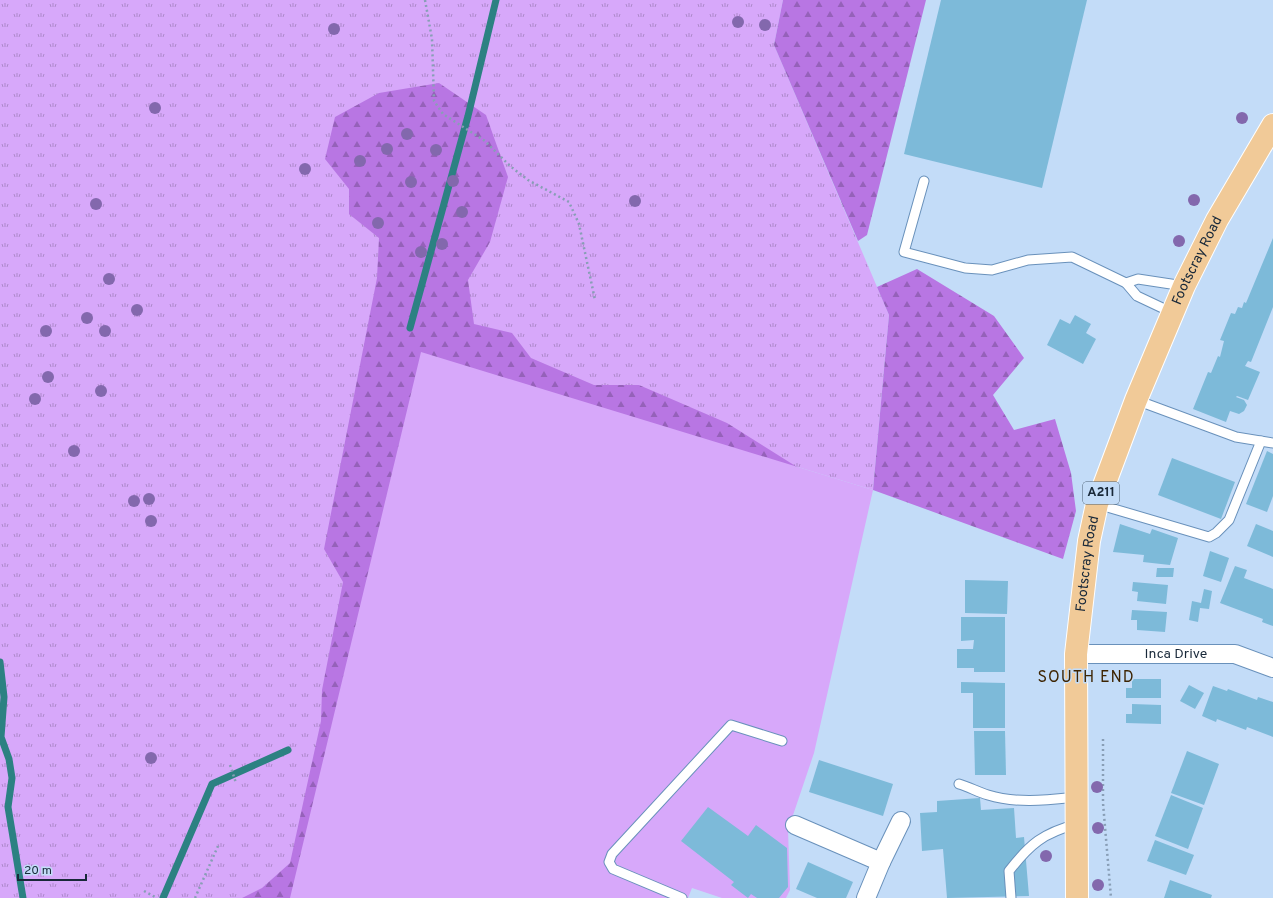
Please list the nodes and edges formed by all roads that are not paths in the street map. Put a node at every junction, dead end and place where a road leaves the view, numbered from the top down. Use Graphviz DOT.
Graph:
graph roads {
  1 [pos="1273,125"];
  2 [pos="924,180"];
  3 [pos="1126,283"];
  4 [pos="1184,286"];
  5 [pos="1173,313"];
  6 [pos="1136,400"];
  7 [pos="1261,441"];
  8 [pos="1273,443"];
  9 [pos="1097,504"];
  10 [pos="1076,654"];
  11 [pos="1273,668"];
  12 [pos="782,741"];
  13 [pos="959,784"];
  14 [pos="1077,797"];
  15 [pos="901,821"];
  16 [pos="1077,824"];
  17 [pos="794,825"];
  18 [pos="881,862"];
  19 [pos="682,898"];
  20 [pos="866,898"];
  21 [pos="1011,898"];
  22 [pos="1077,898"];
  1 -- 4 [label="main road, Footscray Road / A211"];
  2 -- 3 [label="lane"];
  3 -- 4 [label="lane"];
  3 -- 5 [label="lane"];
  4 -- 5 [label="main road, Footscray Road / A211"];
  5 -- 6 [label="main road, Footscray Road / A211"];
  6 -- 7 [label="lane"];
  6 -- 9 [label="main road, Footscray Road / A211"];
  7 -- 8 [label="lane"];
  7 -- 9 [label="lane"];
  9 -- 10 [label="main road, Footscray Road / A211"];
  10 -- 11 [label="street, Inca Drive"];
  10 -- 14 [label="main road, Footscray Road / A211"];
  12 -- 19 [label="lane"];
  13 -- 14 [label="lane"];
  14 -- 16 [label="main road, Footscray Road / A211"];
  15 -- 18 [label="street"];
  16 -- 21 [label="lane"];
  16 -- 22 [label="main road, Footscray Road / A211"];
  17 -- 18 [label="street"];
  18 -- 20 [label="street"];
}
